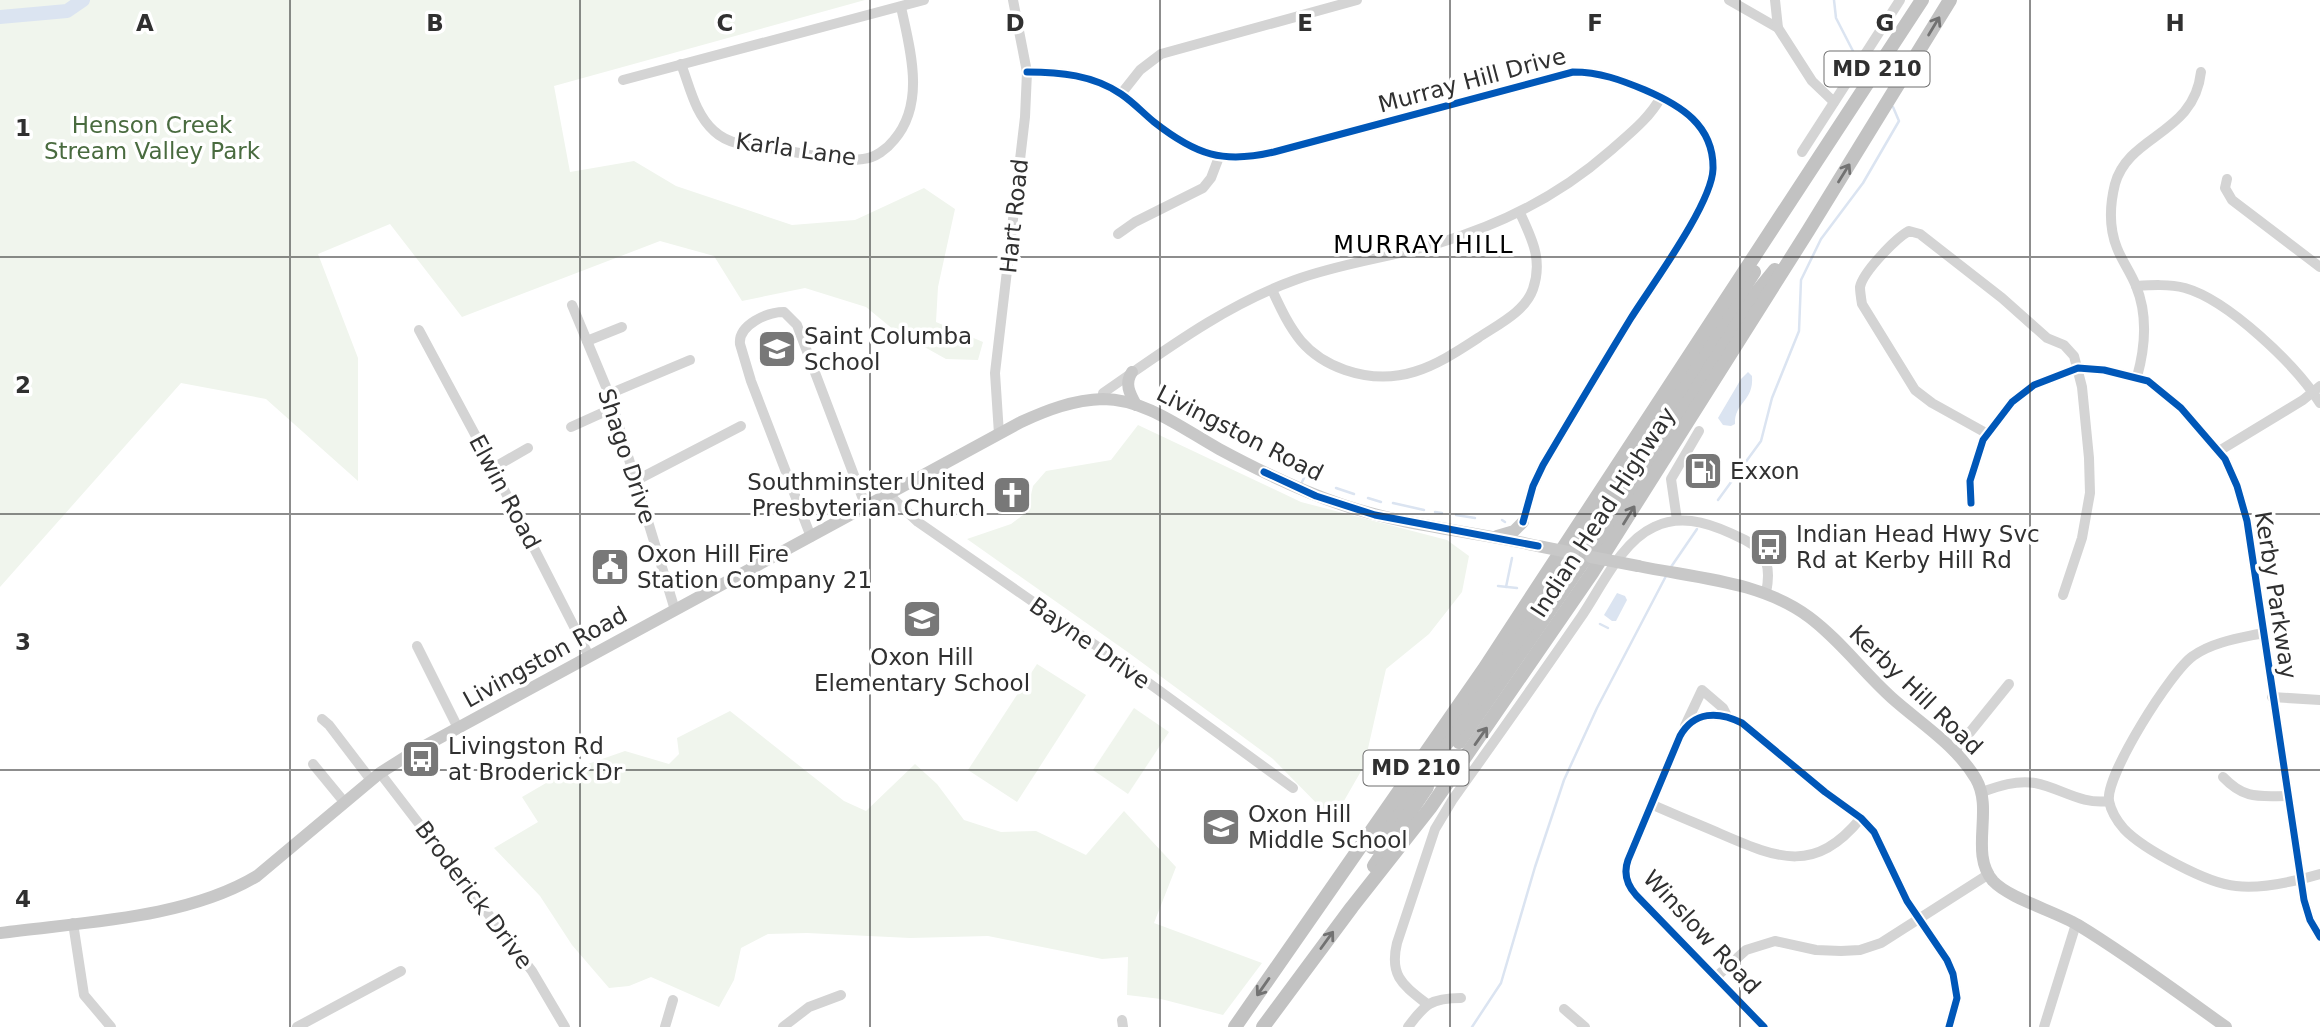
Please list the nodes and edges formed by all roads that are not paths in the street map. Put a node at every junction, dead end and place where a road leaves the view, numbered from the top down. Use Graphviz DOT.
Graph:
graph roads {
  1 [pos="924,0"];
  2 [pos="1013,0"];
  3 [pos="1357,0"];
  4 [pos="1729,0"];
  5 [pos="1775,0"];
  6 [pos="1900,0"];
  7 [pos="1922,0"];
  8 [pos="1950,0"];
  9 [pos="1329,3"];
  10 [pos="901,7"];
  11 [pos="1778,28"];
  12 [pos="681,64"];
  13 [pos="1027,72"];
  14 [pos="2201,72"];
  15 [pos="623,80"];
  16 [pos="1121,94"];
  17 [pos="1661,97"];
  18 [pos="1834,102"];
  19 [pos="1833,138"];
  20 [pos="1802,152"];
  21 [pos="1219,158"];
  22 [pos="2227,179"];
  23 [pos="1520,213"];
  24 [pos="1808,231"];
  25 [pos="1118,233"];
  26 [pos="2320,267"];
  27 [pos="2136,286"];
  28 [pos="1272,290"];
  29 [pos="572,305"];
  30 [pos="622,327"];
  31 [pos="419,330"];
  32 [pos="587,341"];
  33 [pos="690,360"];
  34 [pos="2078,368"];
  35 [pos="1132,372"];
  36 [pos="2137,377"];
  37 [pos="2317,389"];
  38 [pos="609,394"];
  39 [pos="1103,399"];
  40 [pos="2320,402"];
  41 [pos="1136,405"];
  42 [pos="613,408"];
  43 [pos="741,426"];
  44 [pos="571,427"];
  45 [pos="1699,430"];
  46 [pos="1986,433"];
  47 [pos="999,434"];
  48 [pos="528,448"];
  49 [pos="2219,451"];
  50 [pos="493,468"];
  51 [pos="635,481"];
  52 [pos="889,495"];
  53 [pos="1971,503"];
  54 [pos="866,508"];
  55 [pos="1677,520"];
  56 [pos="1523,522"];
  57 [pos="811,537"];
  58 [pos="1492,537"];
  59 [pos="1538,546"];
  60 [pos="1582,555"];
  61 [pos="1766,593"];
  62 [pos="2063,595"];
  63 [pos="675,610"];
  64 [pos="2263,634"];
  65 [pos="417,646"];
  66 [pos="589,656"];
  67 [pos="2009,684"];
  68 [pos="2272,697"];
  69 [pos="2320,700"];
  70 [pos="1727,716"];
  71 [pos="322,719"];
  72 [pos="1685,727"];
  73 [pos="458,728"];
  74 [pos="1954,752"];
  75 [pos="313,764"];
  76 [pos="375,777"];
  77 [pos="2224,777"];
  78 [pos="1293,788"];
  79 [pos="1982,792"];
  80 [pos="2288,796"];
  81 [pos="2109,801"];
  82 [pos="345,803"];
  83 [pos="1651,804"];
  84 [pos="1861,818"];
  85 [pos="1989,874"];
  86 [pos="2320,874"];
  87 [pos="2301,879"];
  88 [pos="1352,907"];
  89 [pos="1920,919"];
  90 [pos="73,923"];
  91 [pos="2076,923"];
  92 [pos="0,933"];
  93 [pos="2320,937"];
  94 [pos="1286,955"];
  95 [pos="401,971"];
  96 [pos="1716,977"];
  97 [pos="841,995"];
  98 [pos="1461,998"];
  99 [pos="673,1000"];
  100 [pos="1427,1004"];
  101 [pos="1564,1009"];
  102 [pos="560,1025"];
  103 [pos="111,1027"];
  104 [pos="297,1027"];
  105 [pos="665,1027"];
  106 [pos="783,1027"];
  107 [pos="1235,1027"];
  108 [pos="1263,1027"];
  109 [pos="1408,1027"];
  110 [pos="1585,1027"];
  111 [pos="1764,1027"];
  112 [pos="1949,1027"];
  113 [pos="2044,1027"];
  114 [pos="2226,1027"];
  1 -- 10 [label="street"];
  2 -- 13 [label="street, Hart Road"];
  3 -- 9 [label="street"];
  4 -- 11 [label="street"];
  5 -- 11 [label="street"];
  6 -- 18 [label="street"];
  7 -- 19 [label="highway, Indian Head Highway / MD 210"];
  24 -- 8 [label="highway, Indian Head Highway / MD 210, one-way"];
  9 -- 16 [label="street"];
  10 -- 12 [label="street"];
  10 -- 12 [label="street, Karla Lane"];
  11 -- 18 [label="street"];
  12 -- 15 [label="street"];
  13 -- 16 [label="street, Murray Hill Drive"];
  13 -- 47 [label="street, Hart Road"];
  14 -- 27 [label="street"];
  16 -- 21 [label="street, Murray Hill Drive"];
  17 -- 21 [label="street, Murray Hill Drive"];
  17 -- 23 [label="street"];
  17 -- 56 [label="street, Murray Hill Drive"];
  18 -- 20 [label="street"];
  19 -- 60 [label="highway"];
  19 -- 94 [label="highway, Indian Head Highway / MD 210"];
  21 -- 25 [label="street"];
  22 -- 26 [label="street"];
  23 -- 28 [label="street"];
  23 -- 28 [label="street"];
  24 -- 60 [label="highway"];
  88 -- 24 [label="highway, Indian Head Highway / MD 210, one-way"];
  27 -- 36 [label="street"];
  27 -- 37 [label="street"];
  28 -- 35 [label="street"];
  29 -- 32 [label="street, Shago Drive"];
  30 -- 32 [label="street"];
  31 -- 50 [label="street, Elwin Road"];
  32 -- 38 [label="street, Shago Drive"];
  33 -- 38 [label="street"];
  34 -- 36 [label="street, Kerby Parkway"];
  34 -- 46 [label="street, Kerby Parkway"];
  34 -- 46 [label="street"];
  34 -- 62 [label="street"];
  35 -- 39 [label="street"];
  35 -- 41 [label="main road"];
  36 -- 49 [label="street, Kerby Parkway"];
  37 -- 40 [label="street"];
  37 -- 49 [label="street"];
  38 -- 42 [label="street, Shago Drive"];
  39 -- 41 [label="main road, Livingston Road"];
  39 -- 47 [label="main road, Livingston Road"];
  41 -- 58 [label="main road, Livingston Road"];
  42 -- 44 [label="street"];
  42 -- 51 [label="street, Shago Drive"];
  43 -- 51 [label="street"];
  45 -- 55 [label="street"];
  46 -- 53 [label="street, Kerby Parkway"];
  47 -- 52 [label="main road, Livingston Road"];
  48 -- 50 [label="street"];
  49 -- 64 [label="street, Kerby Parkway"];
  50 -- 66 [label="street, Elwin Road"];
  51 -- 63 [label="street, Shago Drive"];
  52 -- 54 [label="main road, Livingston Road"];
  52 -- 78 [label="street, Bayne Drive"];
  54 -- 57 [label="main road, Livingston Road"];
  54 -- 57 [label="street"];
  55 -- 61 [label="street"];
  55 -- 100 [label="street"];
  56 -- 58 [label="main road"];
  56 -- 59 [label="main road"];
  57 -- 63 [label="main road, Livingston Road"];
  58 -- 59 [label="main road, Livingston Road"];
  59 -- 60 [label="main road, Livingston Road, bridge"];
  60 -- 61 [label="main road, Kerby Hill Road, bridge"];
  60 -- 88 [label="highway"];
  60 -- 94 [label="highway"];
  61 -- 74 [label="main road, Kerby Hill Road"];
  63 -- 66 [label="main road, Livingston Road"];
  64 -- 68 [label="street, Kerby Parkway"];
  64 -- 81 [label="street"];
  65 -- 73 [label="street"];
  66 -- 73 [label="main road, Livingston Road"];
  67 -- 74 [label="street"];
  68 -- 69 [label="street"];
  68 -- 80 [label="street, Kerby Parkway"];
  70 -- 72 [label="street"];
  70 -- 72 [label="street, Winslow Road"];
  70 -- 84 [label="street"];
  71 -- 76 [label="street, Broderick Drive"];
  72 -- 83 [label="street, Winslow Road"];
  73 -- 76 [label="main road, Livingston Road"];
  74 -- 79 [label="main road, Kerby Hill Road"];
  75 -- 82 [label="street"];
  76 -- 82 [label="main road, Livingston Road"];
  76 -- 102 [label="street, Broderick Drive"];
  77 -- 80 [label="street"];
  79 -- 81 [label="street"];
  79 -- 85 [label="main road, Kerby Hill Road"];
  80 -- 87 [label="street, Kerby Parkway"];
  81 -- 87 [label="street"];
  82 -- 90 [label="main road, Livingston Road"];
  83 -- 84 [label="street"];
  83 -- 96 [label="street, Winslow Road"];
  84 -- 89 [label="street"];
  85 -- 89 [label="street"];
  85 -- 91 [label="main road"];
  86 -- 87 [label="street"];
  87 -- 93 [label="street, Kerby Parkway"];
  108 -- 88 [label="highway, Indian Head Highway / MD 210, one-way"];
  89 -- 96 [label="street"];
  89 -- 112 [label="street"];
  90 -- 92 [label="main road, Livingston Road"];
  90 -- 103 [label="street"];
  91 -- 113 [label="street"];
  91 -- 114 [label="main road"];
  94 -- 107 [label="highway, Indian Head Highway / MD 210, one-way"];
  95 -- 104 [label="street"];
  96 -- 111 [label="street, Winslow Road"];
  97 -- 106 [label="street"];
  98 -- 100 [label="street"];
  99 -- 105 [label="street"];
  100 -- 109 [label="street"];
  101 -- 110 [label="street"];
}
